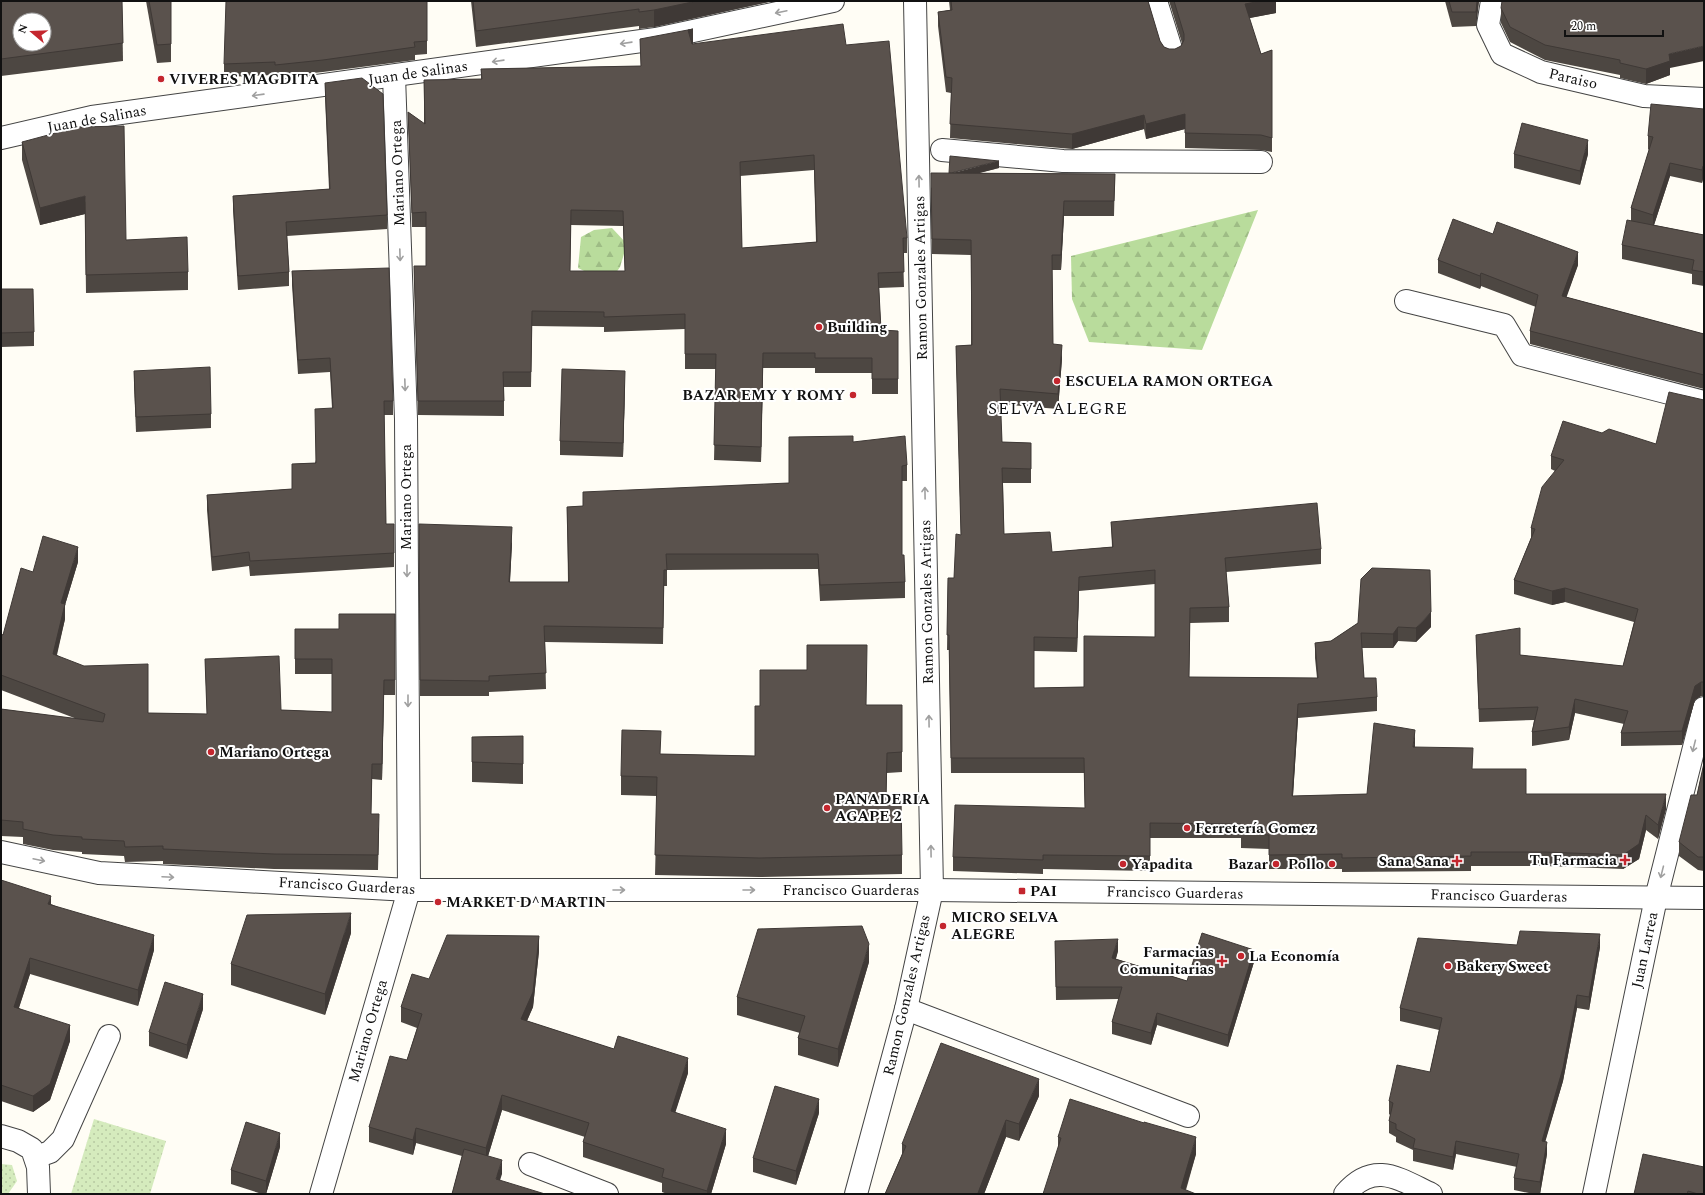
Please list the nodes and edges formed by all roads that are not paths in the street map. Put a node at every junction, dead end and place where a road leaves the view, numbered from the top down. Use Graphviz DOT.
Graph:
graph roads {
  1 [pos="833,1"];
  2 [pos="915,1"];
  3 [pos="1156,1"];
  4 [pos="1492,1"];
  5 [pos="1172,52"];
  6 [pos="394,76"];
  7 [pos="1704,99"];
  8 [pos="1,138"];
  9 [pos="942,150"];
  10 [pos="1261,162"];
  11 [pos="1406,301"];
  12 [pos="1704,402"];
  13 [pos="1704,708"];
  14 [pos="1,852"];
  15 [pos="409,890"];
  16 [pos="932,890"];
  17 [pos="1656,898"];
  18 [pos="1704,898"];
  19 [pos="906,1009"];
  20 [pos="109,1036"];
  21 [pos="1188,1116"];
  22 [pos="1,1136"];
  23 [pos="36,1157"];
  24 [pos="530,1164"];
  25 [pos="39,1194"];
  26 [pos="321,1194"];
  27 [pos="607,1194"];
  28 [pos="856,1194"];
  29 [pos="1345,1194"];
  30 [pos="1431,1194"];
  31 [pos="1594,1194"];
  1 -- 6 [label="street, Juan de Salinas, one-way"];
  16 -- 2 [label="street, Ramon Gonzales Artigas, one-way"];
  3 -- 5 [label="street"];
  4 -- 7 [label="street, Paraiso"];
  6 -- 8 [label="street, Juan de Salinas, one-way"];
  6 -- 15 [label="street, Mariano Ortega, one-way"];
  9 -- 10 [label="street"];
  11 -- 12 [label="street"];
  13 -- 17 [label="street, Juan Larrea, one-way"];
  14 -- 15 [label="street, Francisco Guarderas, one-way"];
  15 -- 16 [label="street, Francisco Guarderas, one-way"];
  15 -- 26 [label="street, Mariano Ortega"];
  16 -- 17 [label="street, Francisco Guarderas"];
  16 -- 19 [label="street, Ramon Gonzales Artigas"];
  17 -- 18 [label="street, Francisco Guarderas"];
  17 -- 31 [label="street, Juan Larrea"];
  19 -- 21 [label="street"];
  19 -- 28 [label="street, Ramon Gonzales Artigas"];
  20 -- 23 [label="street"];
  22 -- 23 [label="street"];
  23 -- 25 [label="street"];
  24 -- 27 [label="street"];
  29 -- 30 [label="street"];
}
